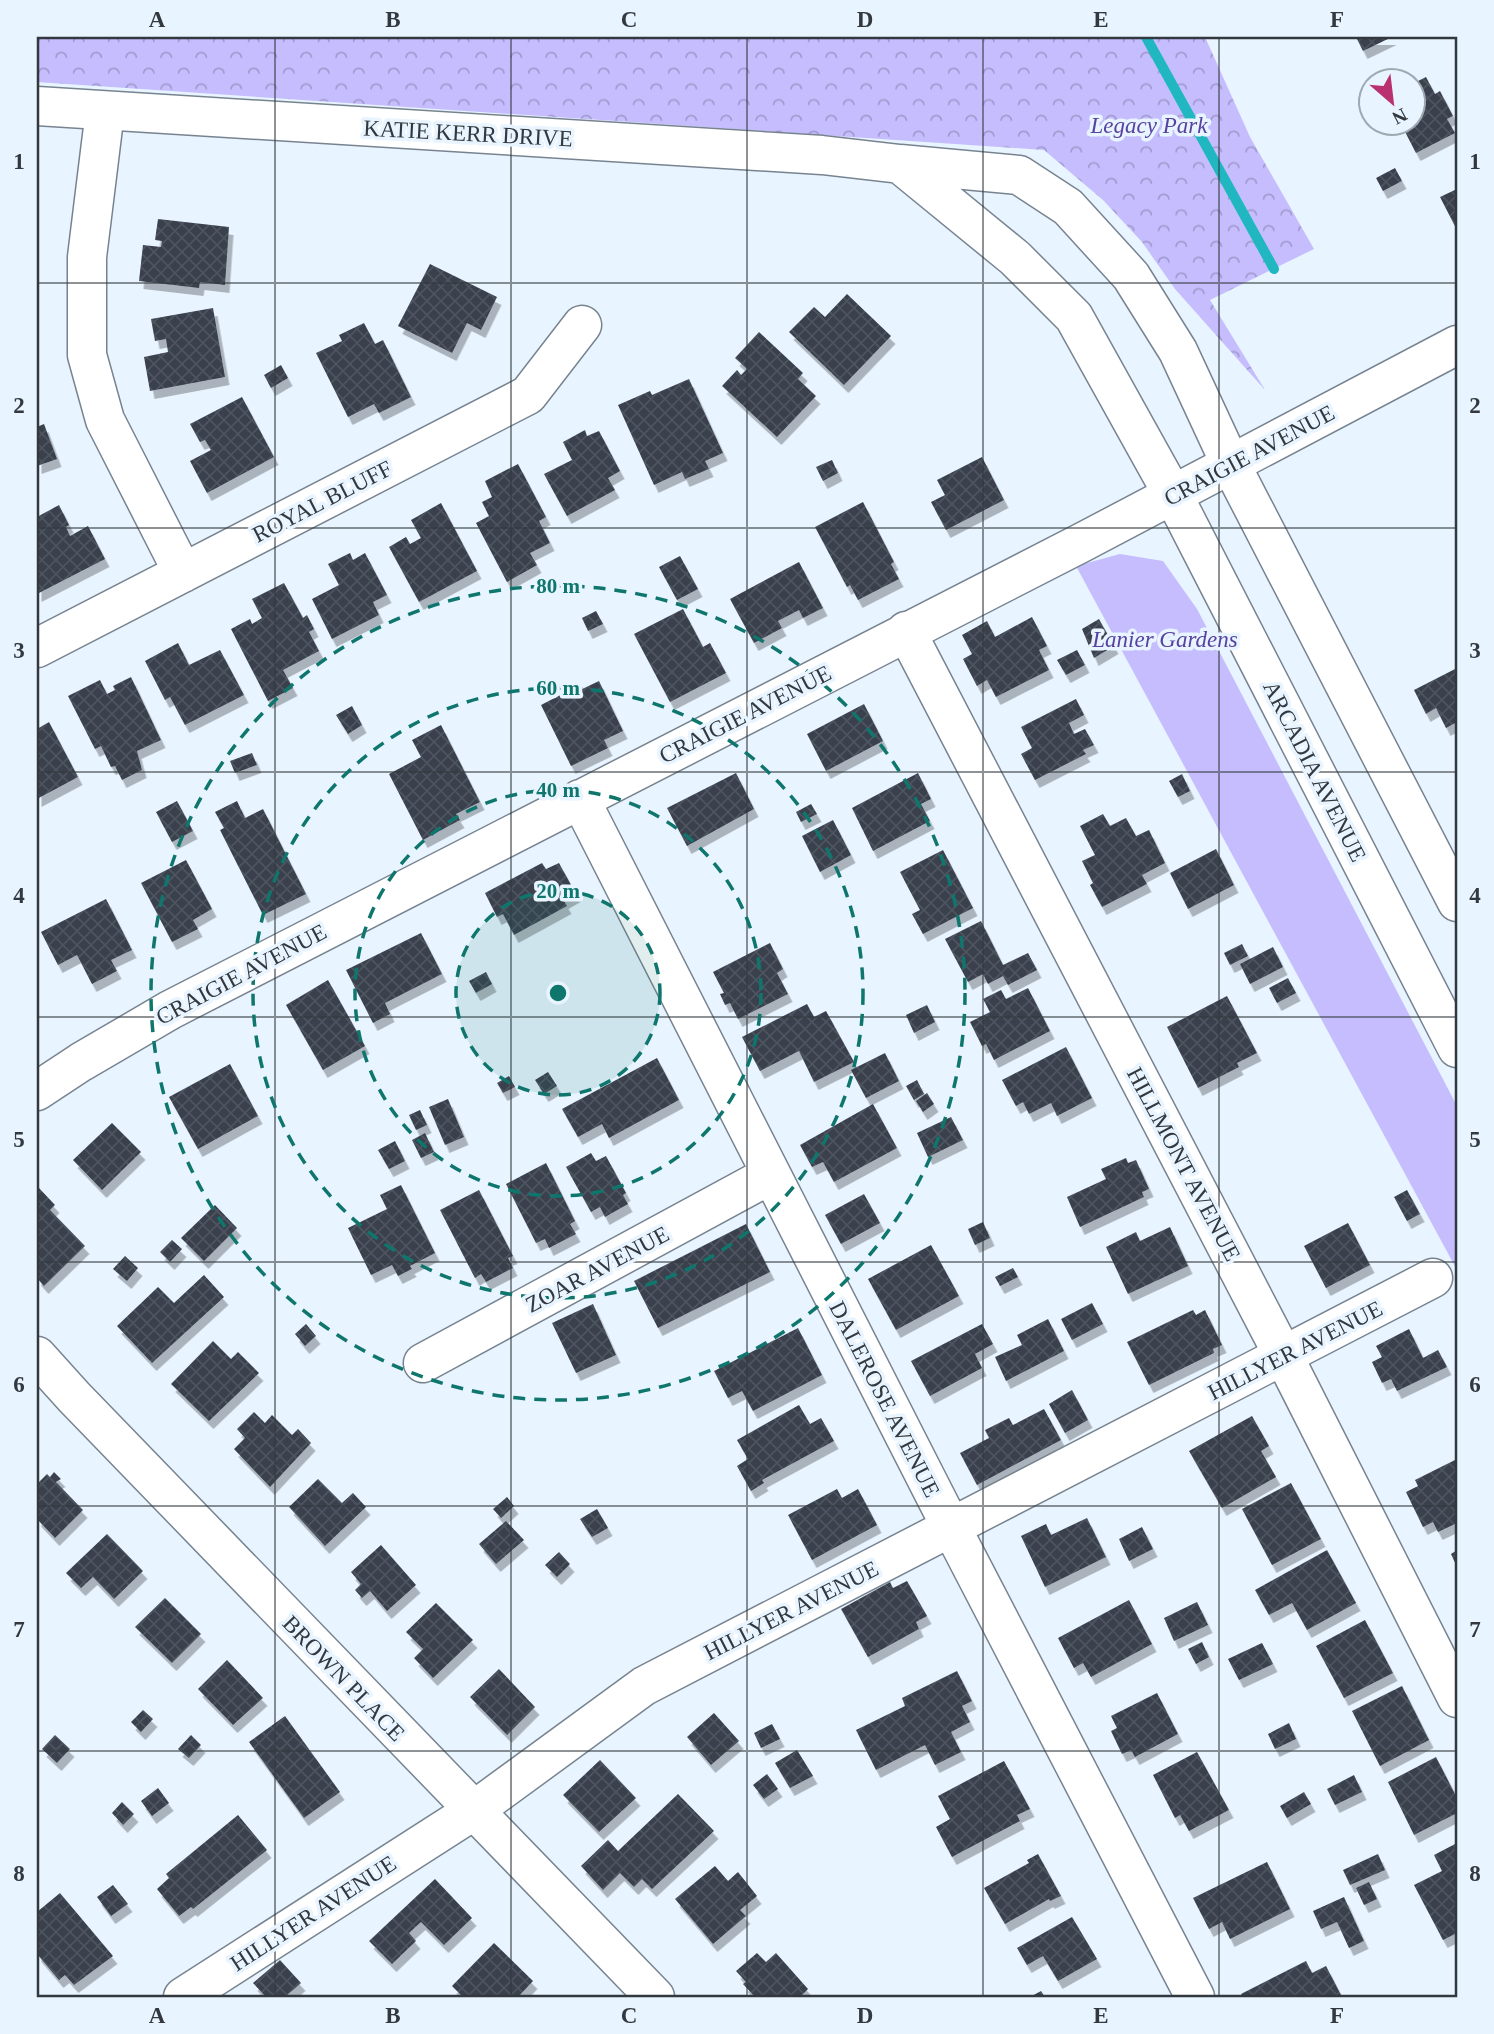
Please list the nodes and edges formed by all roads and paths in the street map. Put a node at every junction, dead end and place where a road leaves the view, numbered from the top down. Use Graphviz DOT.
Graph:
graph roads {
  1 [pos="37,106"];
  2 [pos="105,111"];
  3 [pos="900,164"];
  4 [pos="582,325"];
  5 [pos="1457,345"];
  6 [pos="1231,465"];
  7 [pos="1173,495"];
  8 [pos="183,573"];
  9 [pos="906,631"];
  10 [pos="37,648"];
  11 [pos="580,799"];
  12 [pos="1457,902"];
  13 [pos="1457,1048"];
  14 [pos="37,1091"];
  15 [pos="770,1175"];
  16 [pos="1433,1279"];
  17 [pos="1283,1355"];
  18 [pos="37,1356"];
  19 [pos="423,1363"];
  20 [pos="951,1527"];
  21 [pos="1457,1698"];
  22 [pos="473,1811"];
  23 [pos="183,1997"];
  24 [pos="654,1997"];
  25 [pos="1195,1997"];
  1 -- 2 [label="street, KATIE KERR DRIVE"];
  2 -- 3 [label="street, KATIE KERR DRIVE"];
  2 -- 8 [label="street"];
  3 -- 6 [label="street, KATIE KERR DRIVE"];
  3 -- 7 [label="street"];
  4 -- 8 [label="street, ROYAL BLUFF"];
  5 -- 6 [label="street, CRAIGIE AVENUE"];
  6 -- 7 [label="street, CRAIGIE AVENUE"];
  6 -- 12 [label="street"];
  7 -- 9 [label="street, CRAIGIE AVENUE"];
  7 -- 13 [label="street, ARCADIA AVENUE"];
  8 -- 10 [label="street, ROYAL BLUFF"];
  9 -- 11 [label="street, CRAIGIE AVENUE"];
  9 -- 17 [label="street, HILLMONT AVENUE"];
  11 -- 14 [label="street, CRAIGIE AVENUE"];
  11 -- 15 [label="street, DALEROSE AVENUE"];
  15 -- 19 [label="street, ZOAR AVENUE"];
  15 -- 20 [label="street, DALEROSE AVENUE"];
  16 -- 17 [label="street, HILLYER AVENUE"];
  17 -- 20 [label="street, HILLYER AVENUE"];
  17 -- 21 [label="street, HILLMONT AVENUE"];
  18 -- 22 [label="street, BROWN PLACE"];
  20 -- 22 [label="street, HILLYER AVENUE"];
  20 -- 25 [label="street, DALEROSE AVENUE"];
  22 -- 23 [label="street, HILLYER AVENUE"];
  22 -- 24 [label="street, BROWN PLACE"];
}
